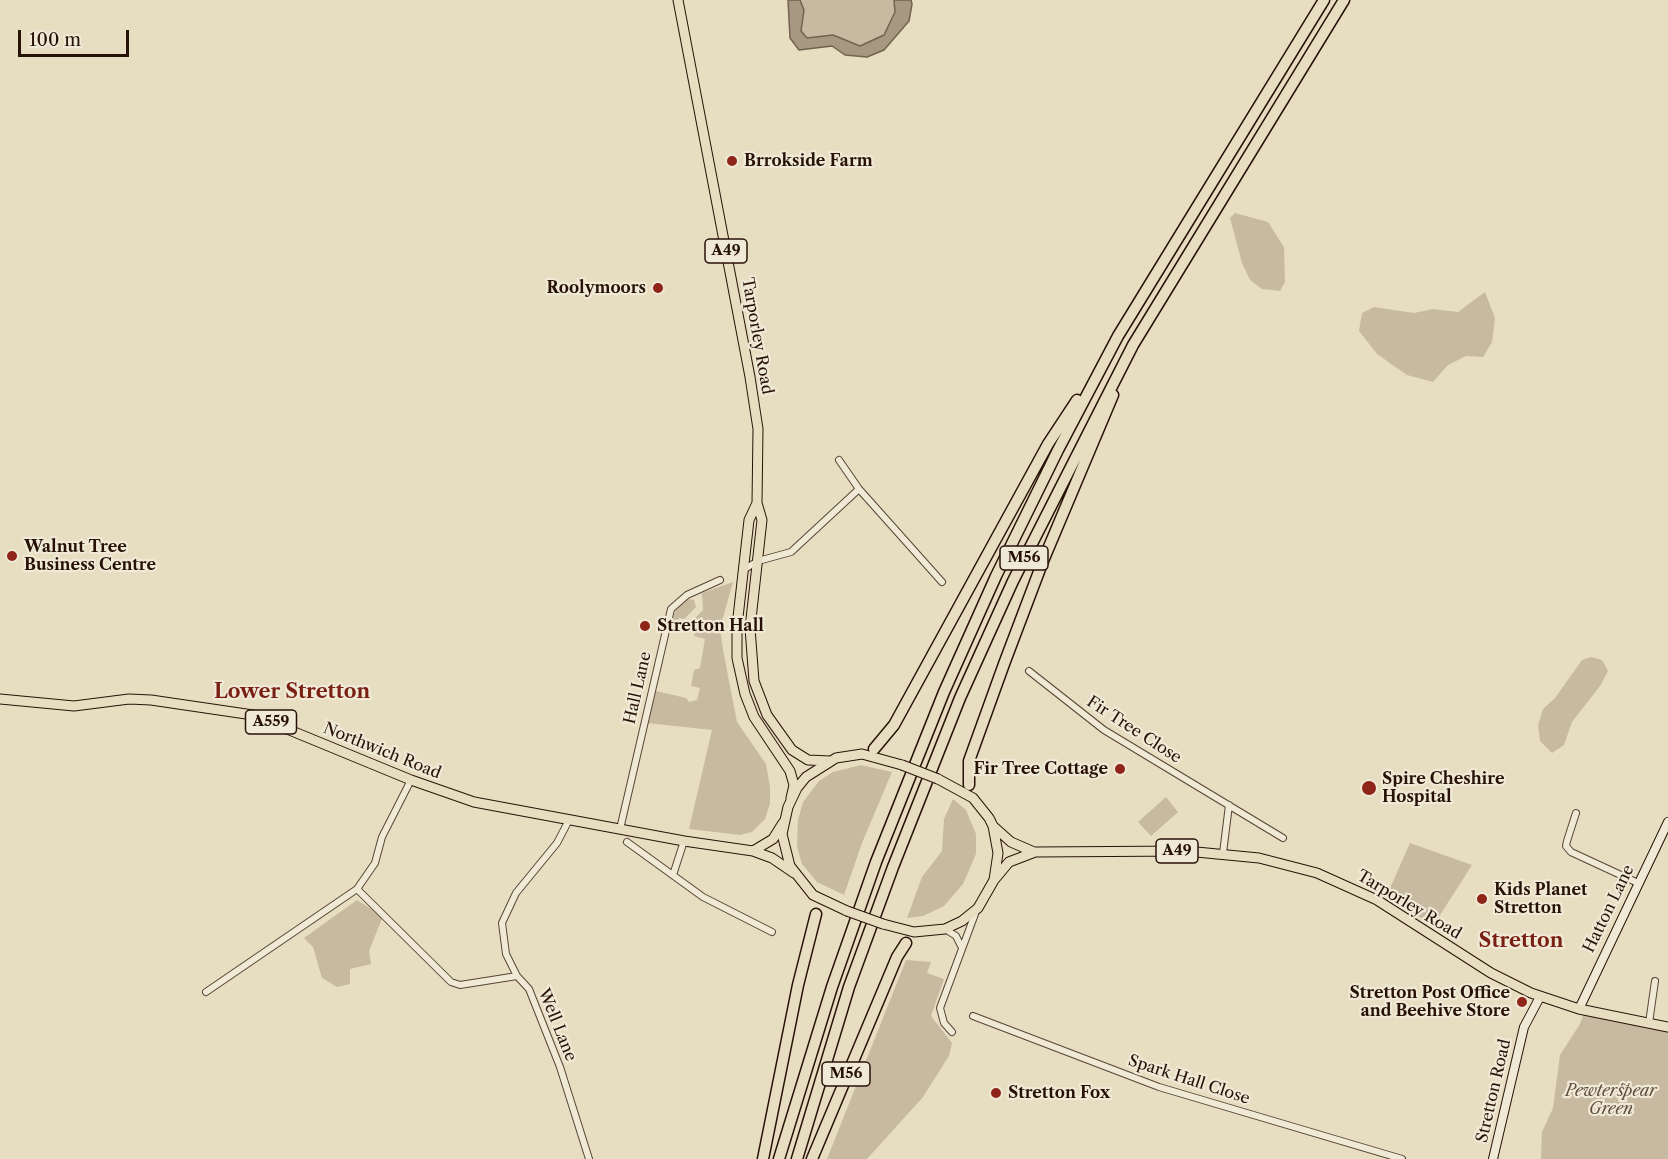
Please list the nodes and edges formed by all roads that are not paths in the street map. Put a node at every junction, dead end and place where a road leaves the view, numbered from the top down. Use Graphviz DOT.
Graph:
graph roads {
  1 [pos="678,0"];
  2 [pos="1324,0"];
  3 [pos="1344,0"];
  4 [pos="1118,336"];
  5 [pos="1133,345"];
  6 [pos="839,460"];
  7 [pos="859,489"];
  8 [pos="757,503"];
  9 [pos="758,561"];
  10 [pos="743,570"];
  11 [pos="720,580"];
  12 [pos="942,582"];
  13 [pos="1029,670"];
  14 [pos="0,699"];
  15 [pos="874,749"];
  16 [pos="862,754"];
  17 [pos="830,761"];
  18 [pos="411,780"];
  19 [pos="969,785"];
  20 [pos="791,798"];
  21 [pos="973,798"];
  22 [pos="1229,805"];
  23 [pos="1576,813"];
  24 [pos="569,820"];
  25 [pos="1668,822"];
  26 [pos="783,823"];
  27 [pos="993,826"];
  28 [pos="620,829"];
  29 [pos="1283,838"];
  30 [pos="684,841"];
  31 [pos="627,842"];
  32 [pos="753,851"];
  33 [pos="1035,852"];
  34 [pos="1223,853"];
  35 [pos="794,873"];
  36 [pos="673,875"];
  37 [pos="994,880"];
  38 [pos="1638,883"];
  39 [pos="357,889"];
  40 [pos="813,895"];
  41 [pos="978,908"];
  42 [pos="816,914"];
  43 [pos="945,929"];
  44 [pos="772,932"];
  45 [pos="926,932"];
  46 [pos="906,943"];
  47 [pos="961,946"];
  48 [pos="517,976"];
  49 [pos="1655,981"];
  50 [pos="206,992"];
  51 [pos="1540,997"];
  52 [pos="1578,1009"];
  53 [pos="973,1016"];
  54 [pos="1649,1023"];
  55 [pos="1668,1027"];
  56 [pos="952,1032"];
  57 [pos="589,1159"];
  58 [pos="763,1159"];
  59 [pos="779,1159"];
  60 [pos="797,1159"];
  61 [pos="812,1159"];
  62 [pos="1402,1159"];
  63 [pos="1493,1159"];
  1 -- 8 [label="main road, Tarporley Road / A49"];
  2 -- 4 [label="highway, M56"];
  3 -- 5 [label="highway, M56"];
  4 -- 15 [label="highway, M56"];
  4 -- 59 [label="highway, M56"];
  5 -- 19 [label="highway, M56"];
  5 -- 60 [label="highway, M56"];
  6 -- 7 [label="street"];
  7 -- 9 [label="street"];
  7 -- 12 [label="street"];
  8 -- 9 [label="main road, Tarporley Road / A49"];
  8 -- 10 [label="main road, Tarporley Road / A49"];
  9 -- 10 [label="street"];
  9 -- 17 [label="main road, Tarporley Road / A49"];
  10 -- 20 [label="main road, Tarporley Road / A49"];
  11 -- 28 [label="street, Hall Lane"];
  13 -- 22 [label="street, Fir Tree Close"];
  14 -- 18 [label="main road, Northwich Road / A559"];
  15 -- 16 [label="main road"];
  16 -- 17 [label="main road"];
  16 -- 21 [label="main road, bridge"];
  17 -- 20 [label="main road"];
  18 -- 24 [label="main road, Northwich Road / A559"];
  18 -- 39 [label="street"];
  19 -- 21 [label="main road"];
  20 -- 26 [label="main road"];
  21 -- 27 [label="main road"];
  22 -- 29 [label="street, Fir Tree Close"];
  22 -- 34 [label="street"];
  23 -- 38 [label="street"];
  24 -- 28 [label="main road, Northwich Road / A559"];
  24 -- 48 [label="street, Well Lane"];
  25 -- 38 [label="main road, Hatton Lane"];
  26 -- 32 [label="main road"];
  26 -- 35 [label="main road"];
  27 -- 33 [label="main road, Tarporley Road / A49"];
  27 -- 37 [label="main road"];
  28 -- 30 [label="main road, Northwich Road / A559"];
  30 -- 32 [label="main road, Northwich Road / A559"];
  30 -- 36 [label="street"];
  31 -- 36 [label="street"];
  32 -- 35 [label="main road, Northwich Road / A559"];
  33 -- 34 [label="main road, Tarporley Road / A49"];
  33 -- 37 [label="main road, Tarporley Road / A49"];
  34 -- 51 [label="main road, Tarporley Road / A49"];
  35 -- 40 [label="main road"];
  36 -- 44 [label="street"];
  37 -- 41 [label="main road"];
  38 -- 52 [label="main road, Hatton Lane"];
  39 -- 48 [label="street"];
  39 -- 50 [label="street"];
  40 -- 42 [label="main road"];
  40 -- 45 [label="main road, bridge"];
  41 -- 43 [label="main road"];
  41 -- 47 [label="street"];
  42 -- 58 [label="highway"];
  43 -- 45 [label="main road"];
  43 -- 47 [label="street"];
  45 -- 46 [label="main road"];
  46 -- 61 [label="highway, M56"];
  47 -- 56 [label="street"];
  48 -- 57 [label="street, Well Lane"];
  49 -- 54 [label="street"];
  51 -- 52 [label="main road, Tarporley Road / A49"];
  51 -- 63 [label="main road, Stretton Road"];
  52 -- 54 [label="main road, A49"];
  53 -- 62 [label="street, Spark Hall Close"];
  54 -- 55 [label="main road, A49"];
}
